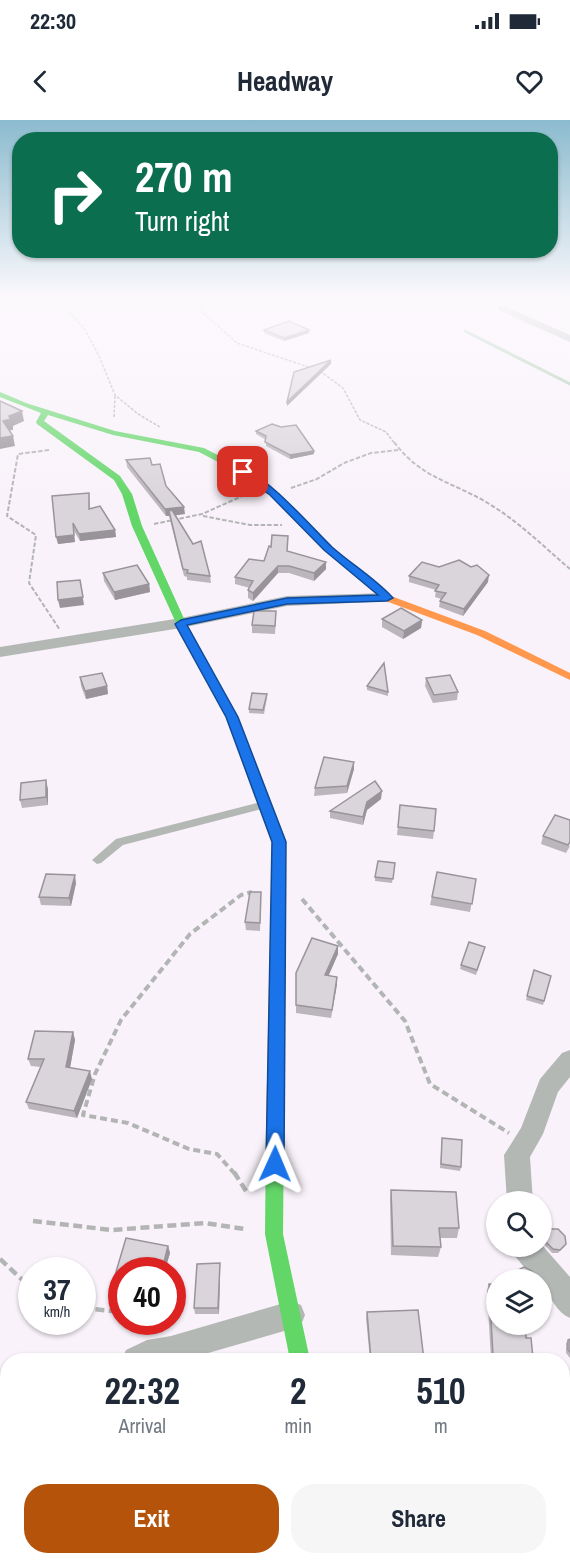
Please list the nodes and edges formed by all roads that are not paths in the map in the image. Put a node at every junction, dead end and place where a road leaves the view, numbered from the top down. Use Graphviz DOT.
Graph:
graph roads {
  1 [pos="0,394"];
  2 [pos="45,412"];
  3 [pos="387,598"];
  4 [pos="181,624"];
  5 [pos="0,652"];
  6 [pos="570,677"];
  7 [pos="265,805"];
  8 [pos="97,861"];
  9 [pos="570,1060"];
  10 [pos="519,1191"];
  11 [pos="534,1257"];
  12 [pos="570,1304"];
  13 [pos="291,1315"];
  14 [pos="153,1353"];
  15 [pos="299,1353"];
  1 -- 2 [label="street"];
  2 -- 3 [label="street"];
  2 -- 4 [label="street"];
  3 -- 4 [label="street"];
  3 -- 6 [label="street"];
  4 -- 5 [label="street"];
  4 -- 7 [label="street"];
  7 -- 8 [label="lane"];
  7 -- 13 [label="street"];
  9 -- 10 [label="street"];
  11 -- 12 [label="street"];
  13 -- 14 [label="street"];
  13 -- 15 [label="street"];
}
